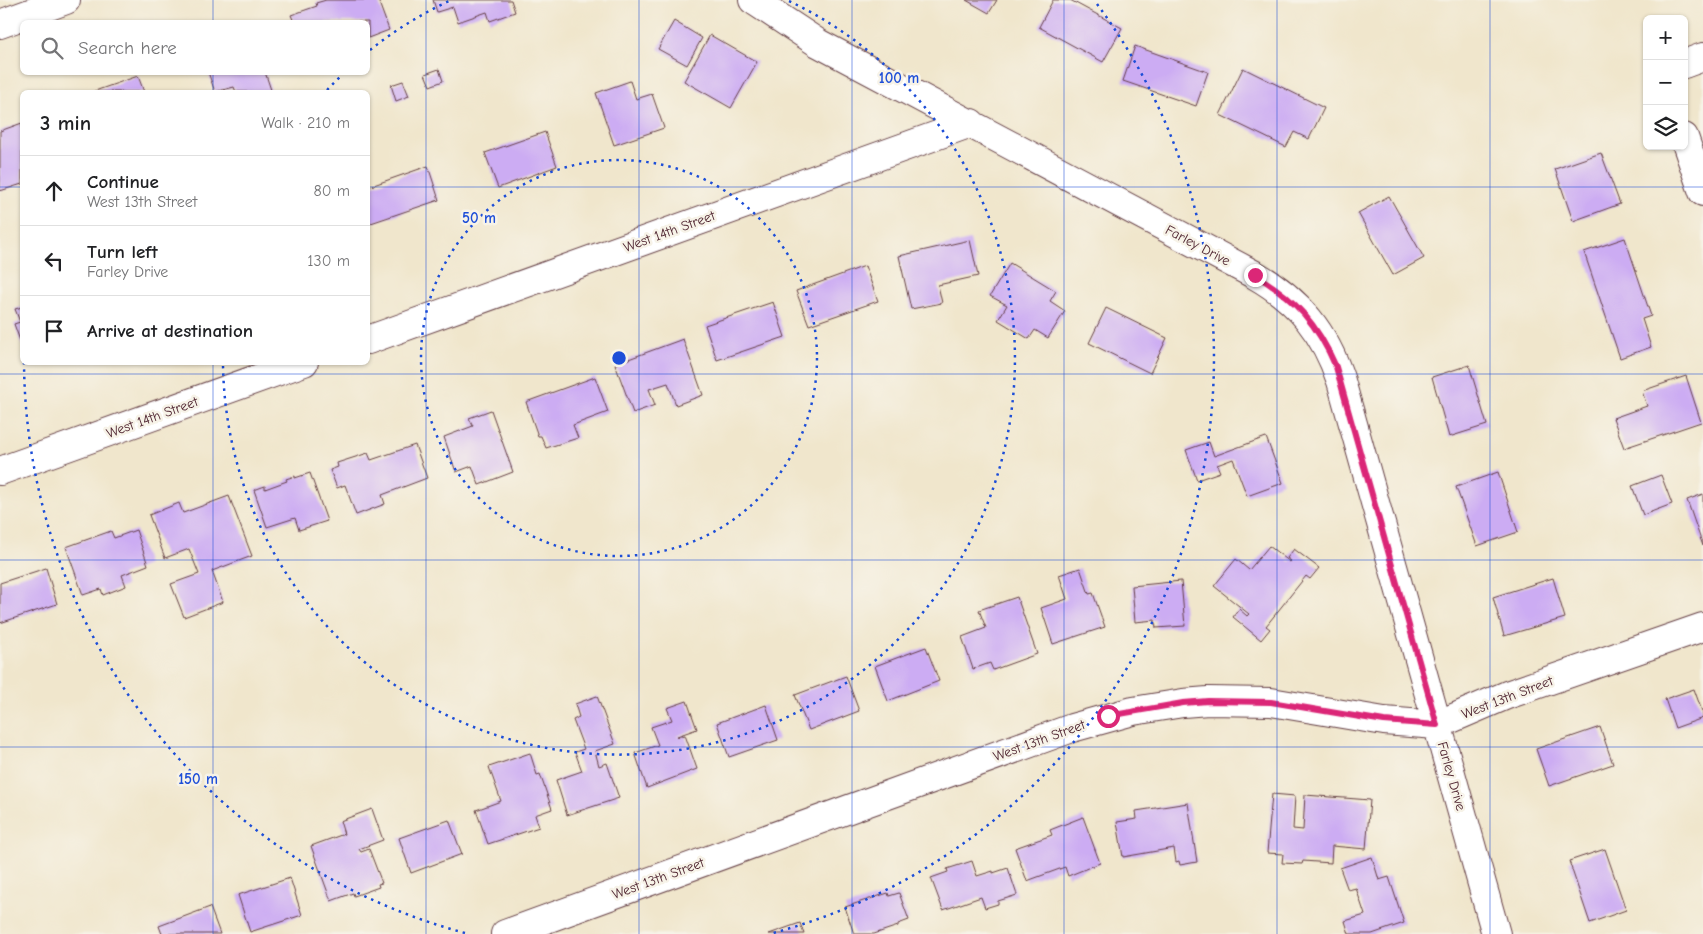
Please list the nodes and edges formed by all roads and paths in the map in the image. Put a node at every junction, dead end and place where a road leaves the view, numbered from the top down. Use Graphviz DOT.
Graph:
graph roads {
  1 [pos="66,0"];
  2 [pos="753,0"];
  3 [pos="0,24"];
  4 [pos="1703,57"];
  5 [pos="1688,63"];
  6 [pos="971,123"];
  7 [pos="1688,149"];
  8 [pos="1703,192"];
  9 [pos="370,339"];
  10 [pos="296,365"];
  11 [pos="0,471"];
  12 [pos="1703,627"];
  13 [pos="1437,725"];
  14 [pos="556,925"];
  15 [pos="504,934"];
  16 [pos="1496,934"];
  1 -- 3 [label="street"];
  2 -- 6 [label="street, Farley Drive"];
  4 -- 5 [label="street"];
  6 -- 9 [label="street, West 14th Street"];
  6 -- 13 [label="street, Farley Drive"];
  7 -- 8 [label="street"];
  10 -- 11 [label="street, West 14th Street"];
  12 -- 13 [label="street, West 13th Street"];
  13 -- 14 [label="street, West 13th Street"];
  13 -- 16 [label="street, Farley Drive"];
  14 -- 15 [label="street, West 13th Street"];
}
